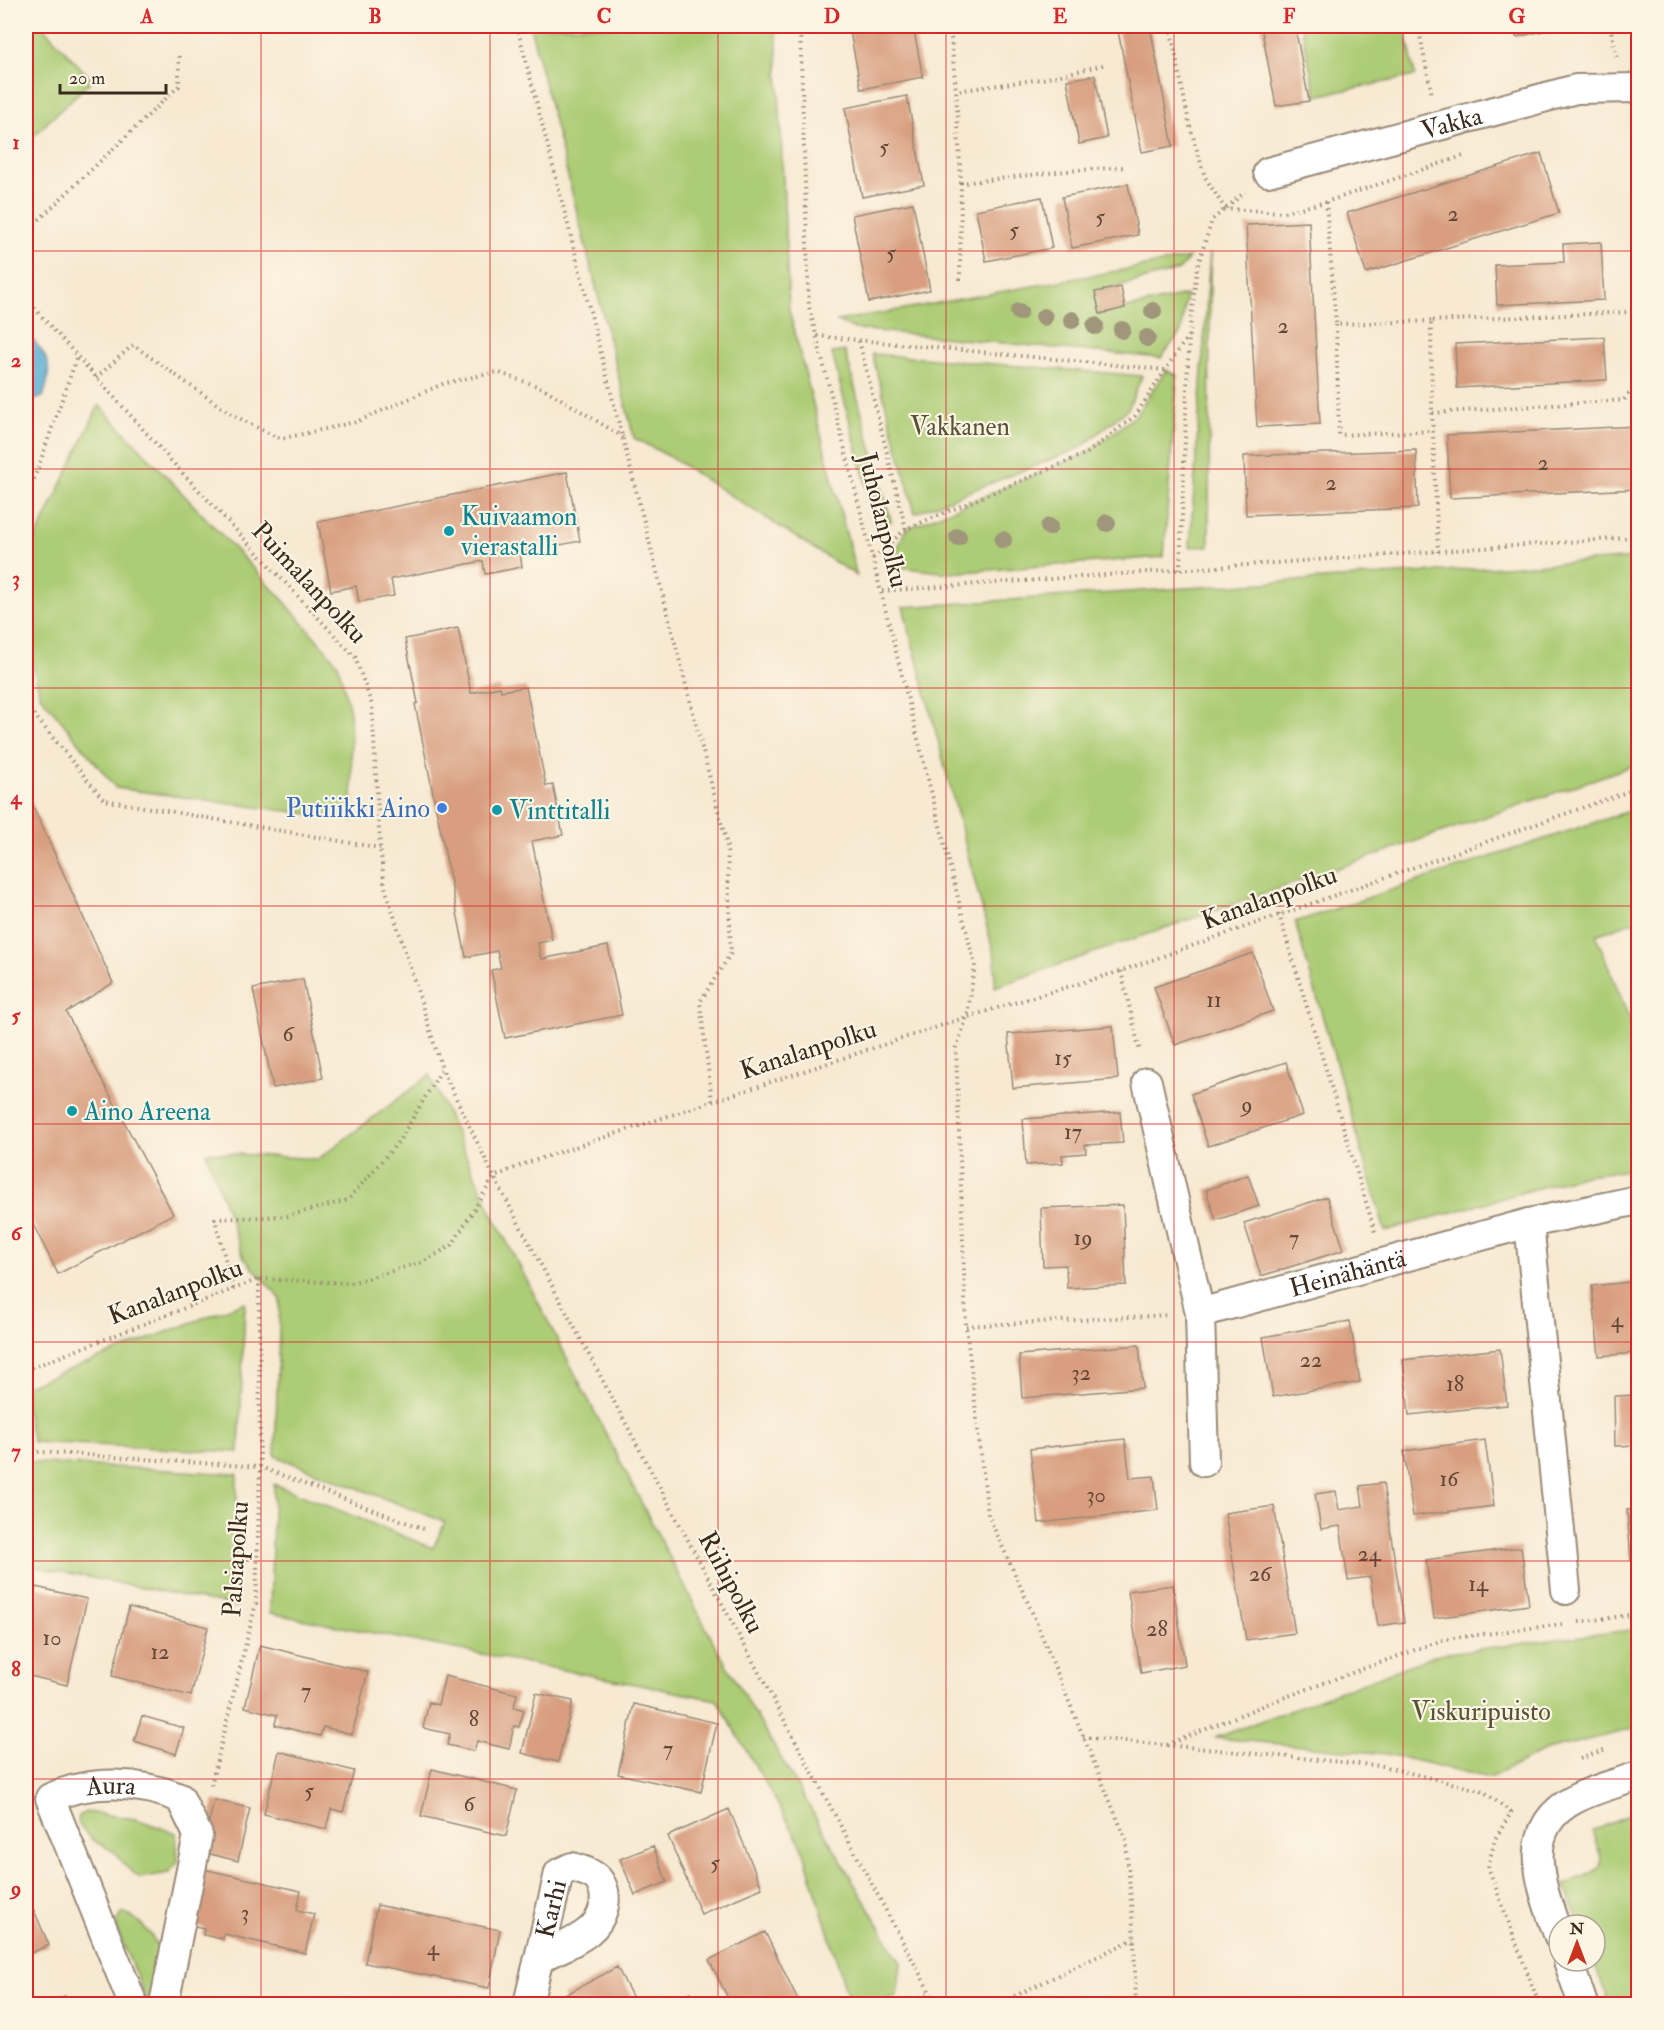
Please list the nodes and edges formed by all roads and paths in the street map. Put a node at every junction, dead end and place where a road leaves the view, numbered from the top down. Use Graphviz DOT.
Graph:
graph roads {
  1 [pos="517,26"];
  2 [pos="800,26"];
  3 [pos="950,26"];
  4 [pos="1170,26"];
  5 [pos="1418,26"];
  6 [pos="179,55"];
  7 [pos="1102,65"];
  8 [pos="1638,88"];
  9 [pos="956,91"];
  10 [pos="1438,126"];
  11 [pos="1468,155"];
  12 [pos="1124,167"];
  13 [pos="1268,172"];
  14 [pos="961,183"];
  15 [pos="1326,202"];
  16 [pos="1225,209"];
  17 [pos="26,232"];
  18 [pos="960,280"];
  19 [pos="26,299"];
  20 [pos="1632,312"];
  21 [pos="1431,321"];
  22 [pos="1336,324"];
  23 [pos="817,336"];
  24 [pos="1189,336"];
  25 [pos="859,340"];
  26 [pos="77,357"];
  27 [pos="1166,370"];
  28 [pos="96,378"];
  29 [pos="1634,387"];
  30 [pos="1432,413"];
  31 [pos="1433,431"];
  32 [pos="624,438"];
  33 [pos="26,502"];
  34 [pos="906,529"];
  35 [pos="1638,537"];
  36 [pos="1438,552"];
  37 [pos="873,558"];
  38 [pos="1180,570"];
  39 [pos="882,591"];
  40 [pos="26,705"];
  41 [pos="1638,788"];
  42 [pos="380,848"];
  43 [pos="1279,914"];
  44 [pos="1121,971"];
  45 [pos="967,1017"];
  46 [pos="442,1069"];
  47 [pos="1147,1082"];
  48 [pos="712,1101"];
  49 [pos="494,1177"];
  50 [pos="1638,1200"];
  51 [pos="1529,1223"];
  52 [pos="1384,1263"];
  53 [pos="259,1279"];
  54 [pos="233,1289"];
  55 [pos="1200,1313"];
  56 [pos="966,1326"];
  57 [pos="26,1370"];
  58 [pos="26,1451"];
  59 [pos="1204,1462"];
  60 [pos="260,1467"];
  61 [pos="424,1529"];
  62 [pos="1566,1590"];
  63 [pos="1638,1614"];
  64 [pos="1083,1737"];
  65 [pos="1167,1745"];
  66 [pos="1638,1776"];
  67 [pos="1511,1812"];
  68 [pos="198,1835"];
  69 [pos="1551,1913"];
  70 [pos="1134,1940"];
  71 [pos="539,1959"];
  72 [pos="1572,1973"];
  73 [pos="929,1994"];
  74 [pos="133,2004"];
  75 [pos="164,2004"];
  76 [pos="528,2004"];
  77 [pos="904,2004"];
  78 [pos="936,2004"];
  79 [pos="998,2004"];
  80 [pos="1136,2004"];
  81 [pos="1583,2004"];
  1 -- 32 [label="path"];
  2 -- 23 [label="path, Juholanpolku"];
  3 -- 9 [label="path"];
  4 -- 16 [label="path"];
  5 -- 10 [label="path"];
  6 -- 17 [label="path"];
  7 -- 9 [label="path"];
  8 -- 10 [label="street, Vakka"];
  9 -- 14 [label="path"];
  10 -- 13 [label="street, Vakka"];
  11 -- 15 [label="path"];
  12 -- 14 [label="path"];
  13 -- 16 [label="path"];
  14 -- 18 [label="path"];
  15 -- 16 [label="path"];
  15 -- 22 [label="path"];
  16 -- 24 [label="path"];
  19 -- 26 [label="path, Puimalanpolku"];
  20 -- 21 [label="path"];
  21 -- 22 [label="path"];
  21 -- 30 [label="path"];
  22 -- 31 [label="path"];
  23 -- 25 [label="path"];
  23 -- 37 [label="path, Juholanpolku"];
  24 -- 27 [label="path"];
  24 -- 38 [label="path"];
  25 -- 27 [label="path"];
  25 -- 34 [label="path"];
  26 -- 28 [label="path, Puimalanpolku"];
  26 -- 33 [label="path"];
  27 -- 34 [label="path"];
  28 -- 32 [label="path"];
  28 -- 42 [label="path, Puimalanpolku"];
  29 -- 30 [label="path"];
  30 -- 31 [label="path"];
  31 -- 36 [label="path"];
  32 -- 48 [label="path"];
  34 -- 37 [label="path"];
  35 -- 36 [label="path"];
  36 -- 38 [label="path"];
  37 -- 39 [label="path, Juholanpolku"];
  38 -- 39 [label="path"];
  39 -- 45 [label="path, Juholanpolku"];
  40 -- 42 [label="path"];
  41 -- 43 [label="path, Kanalanpolku"];
  42 -- 46 [label="path, Puimalanpolku"];
  43 -- 44 [label="path, Kanalanpolku"];
  43 -- 52 [label="path"];
  44 -- 45 [label="path, Kanalanpolku"];
  44 -- 47 [label="path"];
  45 -- 48 [label="path, Kanalanpolku"];
  45 -- 56 [label="path, Juholanpolku"];
  46 -- 49 [label="path, Riihipolku"];
  46 -- 54 [label="path"];
  47 -- 55 [label="street"];
  48 -- 49 [label="path, Kanalanpolku"];
  49 -- 53 [label="path, Kanalanpolku"];
  49 -- 73 [label="path, Riihipolku"];
  50 -- 51 [label="street, Heinähäntä"];
  51 -- 52 [label="street, Heinähäntä"];
  51 -- 62 [label="street"];
  52 -- 55 [label="street, Heinähäntä"];
  53 -- 54 [label="path, Kanalanpolku"];
  53 -- 60 [label="path, Palsiapolku"];
  54 -- 57 [label="path, Kanalanpolku"];
  55 -- 56 [label="path"];
  55 -- 59 [label="street"];
  56 -- 64 [label="path, Juholanpolku"];
  58 -- 60 [label="path"];
  60 -- 61 [label="path"];
  60 -- 68 [label="path, Palsiapolku"];
  63 -- 65 [label="path"];
  64 -- 65 [label="path"];
  64 -- 70 [label="path, Juholanpolku"];
  65 -- 67 [label="path"];
  66 -- 69 [label="street"];
  68 -- 74 [label="street, Aura"];
  68 -- 75 [label="street"];
  70 -- 79 [label="path"];
  70 -- 80 [label="path, Juholanpolku"];
  71 -- 76 [label="street, Karhi"];
  72 -- 81 [label="street"];
  73 -- 77 [label="path"];
  73 -- 78 [label="path, Riihipolku"];
}
